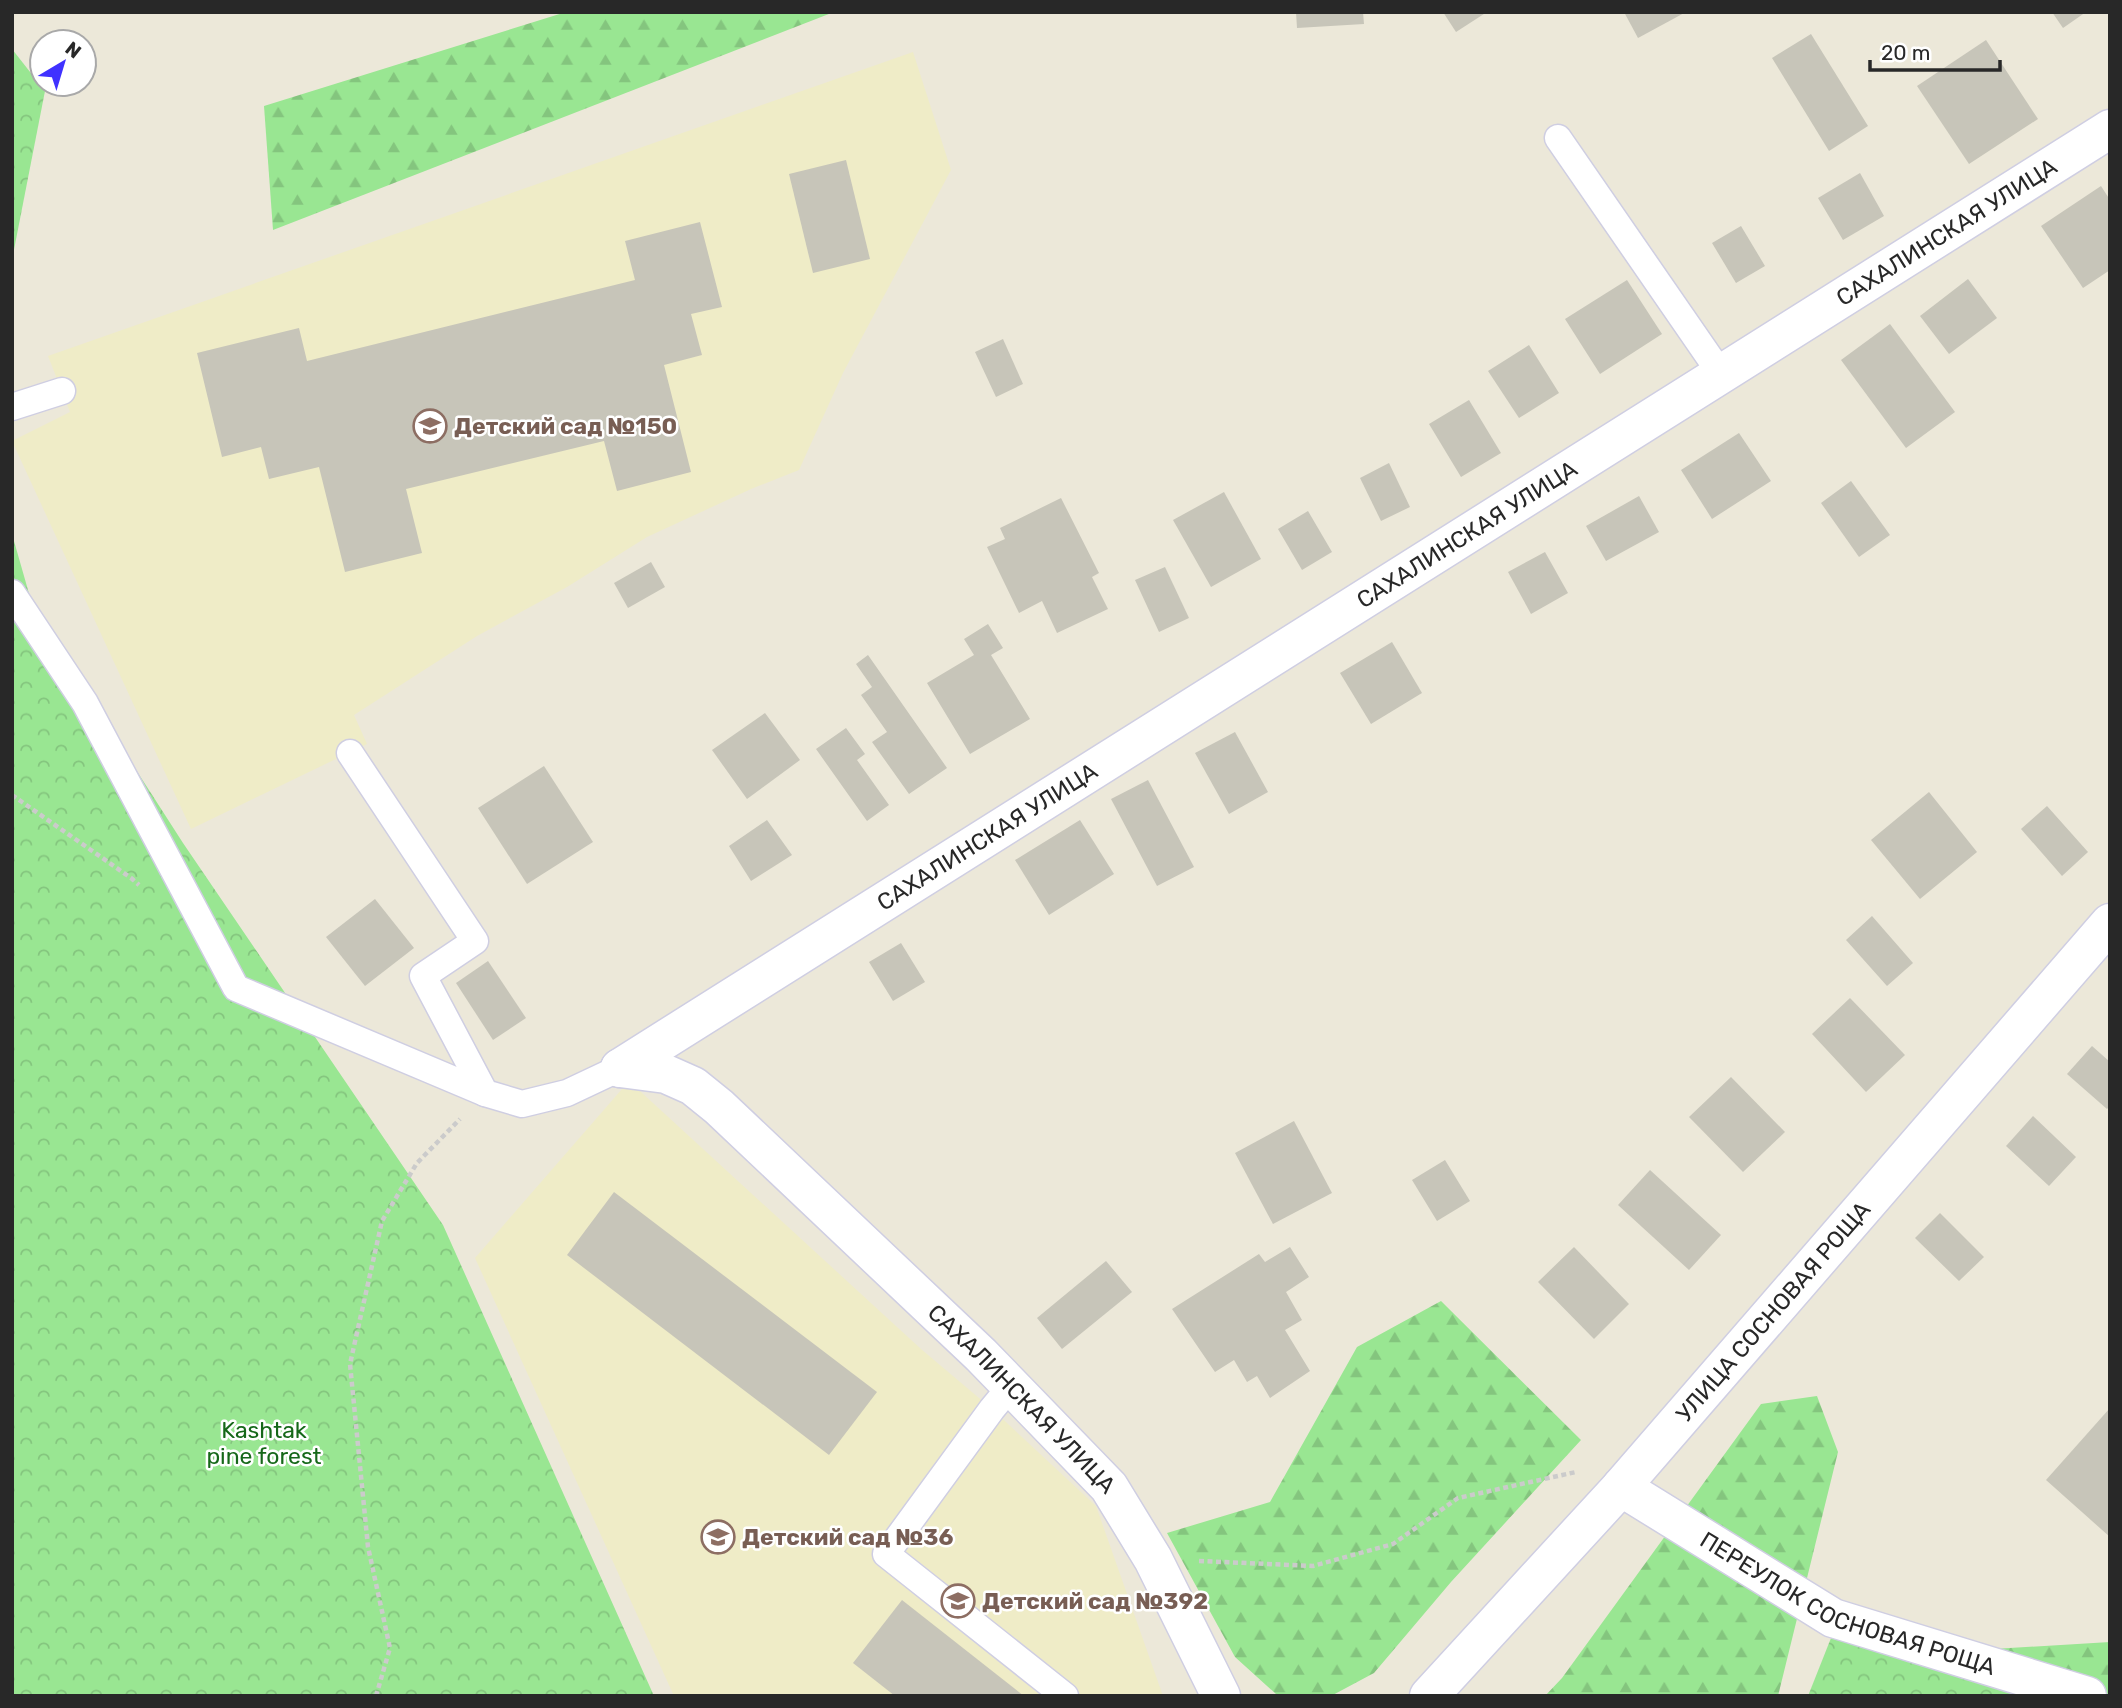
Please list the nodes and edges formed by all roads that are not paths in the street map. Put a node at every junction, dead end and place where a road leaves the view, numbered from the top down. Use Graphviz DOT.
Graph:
graph roads {
  1 [pos="2110,129"];
  2 [pos="1559,138"];
  3 [pos="1721,374"];
  4 [pos="62,391"];
  5 [pos="12,407"];
  6 [pos="12,593"];
  7 [pos="349,753"];
  8 [pos="2110,923"];
  9 [pos="620,1068"];
  10 [pos="485,1094"];
  11 [pos="1011,1386"];
  12 [pos="1621,1487"];
  13 [pos="1065,1696"];
  14 [pos="1221,1696"];
  15 [pos="1429,1696"];
  16 [pos="2087,1696"];
  1 -- 3 [label="street, САХАЛИНСКАЯ УЛИЦА"];
  2 -- 3 [label="lane"];
  3 -- 9 [label="street, САХАЛИНСКАЯ УЛИЦА"];
  4 -- 5 [label="lane"];
  6 -- 10 [label="lane"];
  7 -- 10 [label="lane"];
  8 -- 12 [label="street, УЛИЦА СОСНОВАЯ РОЩА"];
  9 -- 10 [label="lane"];
  9 -- 11 [label="street, САХАЛИНСКАЯ УЛИЦА"];
  11 -- 13 [label="lane"];
  11 -- 14 [label="street, САХАЛИНСКАЯ УЛИЦА"];
  12 -- 15 [label="street, УЛИЦА СОСНОВАЯ РОЩА"];
  12 -- 16 [label="street, ПЕРЕУЛОК СОСНОВАЯ РОЩА"];
}
